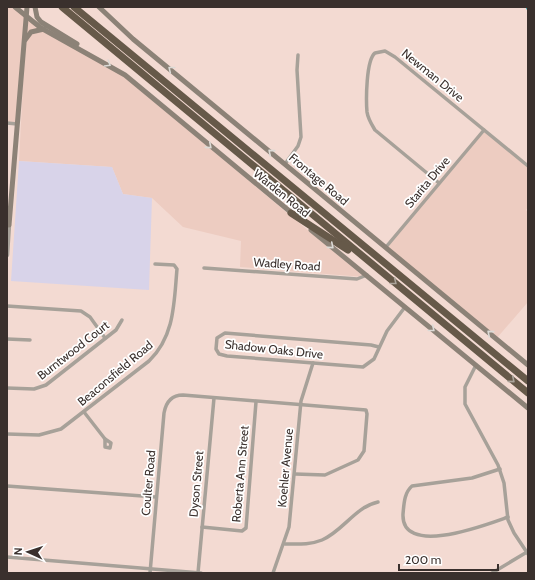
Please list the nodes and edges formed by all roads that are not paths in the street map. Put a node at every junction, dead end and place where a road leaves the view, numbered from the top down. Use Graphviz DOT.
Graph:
graph roads {
  1 [pos="15,7"];
  2 [pos="27,7"];
  3 [pos="35,7"];
  4 [pos="62,7"];
  5 [pos="74,7"];
  6 [pos="99,7"];
  7 [pos="26,17"];
  8 [pos="44,29"];
  9 [pos="24,43"];
  10 [pos="298,55"];
  11 [pos="93,56"];
  12 [pos="7,123"];
  13 [pos="16,124"];
  14 [pos="484,130"];
  15 [pos="285,164"];
  16 [pos="528,166"];
  17 [pos="440,183"];
  18 [pos="11,202"];
  19 [pos="7,208"];
  20 [pos="291,213"];
  21 [pos="8,225"];
  22 [pos="386,247"];
  23 [pos="7,255"];
  24 [pos="156,264"];
  25 [pos="204,268"];
  26 [pos="383,274"];
  27 [pos="367,275"];
  28 [pos="7,306"];
  29 [pos="405,307"];
  30 [pos="122,320"];
  31 [pos="105,338"];
  32 [pos="7,339"];
  33 [pos="30,340"];
  34 [pos="379,347"];
  35 [pos="314,363"];
  36 [pos="476,365"];
  37 [pos="528,365"];
  38 [pos="528,381"];
  39 [pos="7,388"];
  40 [pos="528,393"];
  41 [pos="214,398"];
  42 [pos="256,402"];
  43 [pos="301,404"];
  44 [pos="526,407"];
  45 [pos="84,412"];
  46 [pos="7,434"];
  47 [pos="105,439"];
  48 [pos="500,469"];
  49 [pos="295,474"];
  50 [pos="7,486"];
  51 [pos="156,497"];
  52 [pos="378,502"];
  53 [pos="508,517"];
  54 [pos="202,527"];
  55 [pos="285,544"];
  56 [pos="527,553"];
  57 [pos="7,557"];
  58 [pos="150,571"];
  59 [pos="195,573"];
  60 [pos="200,573"];
  61 [pos="273,573"];
  62 [pos="492,573"];
  1 -- 7 [label="main road, Warden Road"];
  2 -- 7 [label="main road"];
  3 -- 11 [label="main road"];
  4 -- 26 [label="highway"];
  5 -- 38 [label="highway"];
  15 -- 6 [label="main road, Frontage Road, one-way"];
  7 -- 8 [label="main road, Warden Road"];
  7 -- 9 [label="main road"];
  8 -- 9 [label="main road"];
  8 -- 11 [label="main road, Warden Road"];
  9 -- 13 [label="main road"];
  10 -- 15 [label="street"];
  11 -- 20 [label="main road, Warden Road, one-way"];
  12 -- 13 [label="street"];
  13 -- 18 [label="main road"];
  14 -- 16 [label="street, Newman Drive"];
  14 -- 17 [label="street, Starita Drive"];
  14 -- 17 [label="street, Newman Drive"];
  15 -- 22 [label="main road, Frontage Road"];
  17 -- 22 [label="street, Starita Drive"];
  18 -- 19 [label="main road"];
  18 -- 21 [label="main road"];
  20 -- 26 [label="highway"];
  20 -- 27 [label="main road, Warden Road, one-way"];
  21 -- 23 [label="street"];
  37 -- 22 [label="main road, Frontage Road, one-way"];
  24 -- 45 [label="street, Beaconsfield Road"];
  25 -- 27 [label="street, Wadley Road"];
  26 -- 40 [label="highway, one-way"];
  27 -- 29 [label="main road, Warden Road"];
  28 -- 31 [label="street"];
  29 -- 34 [label="street, Shadow Oaks Drive"];
  29 -- 36 [label="main road, Warden Road, one-way"];
  30 -- 31 [label="street, Burntwood Court"];
  31 -- 39 [label="street, Burntwood Court"];
  32 -- 33 [label="street"];
  34 -- 35 [label="street, Shadow Oaks Drive"];
  34 -- 35 [label="street, Shadow Oaks Drive"];
  35 -- 43 [label="street, Koehler Avenue"];
  36 -- 44 [label="main road, Warden Road"];
  36 -- 48 [label="street"];
  41 -- 42 [label="street"];
  41 -- 51 [label="street, Coulter Road"];
  41 -- 54 [label="street, Dyson Street"];
  42 -- 43 [label="street"];
  42 -- 54 [label="street, Roberta Ann Street"];
  43 -- 49 [label="street, Koehler Avenue"];
  43 -- 49 [label="street"];
  45 -- 46 [label="street, Beaconsfield Road"];
  45 -- 47 [label="street"];
  48 -- 53 [label="street"];
  48 -- 53 [label="street"];
  49 -- 55 [label="street, Koehler Avenue"];
  50 -- 51 [label="street"];
  51 -- 58 [label="street, Coulter Road"];
  52 -- 55 [label="street"];
  53 -- 56 [label="street"];
  54 -- 60 [label="street, Dyson Street"];
  55 -- 61 [label="street, Koehler Avenue"];
  56 -- 62 [label="street"];
  57 -- 58 [label="street"];
  58 -- 59 [label="street"];
  59 -- 60 [label="street"];
}
